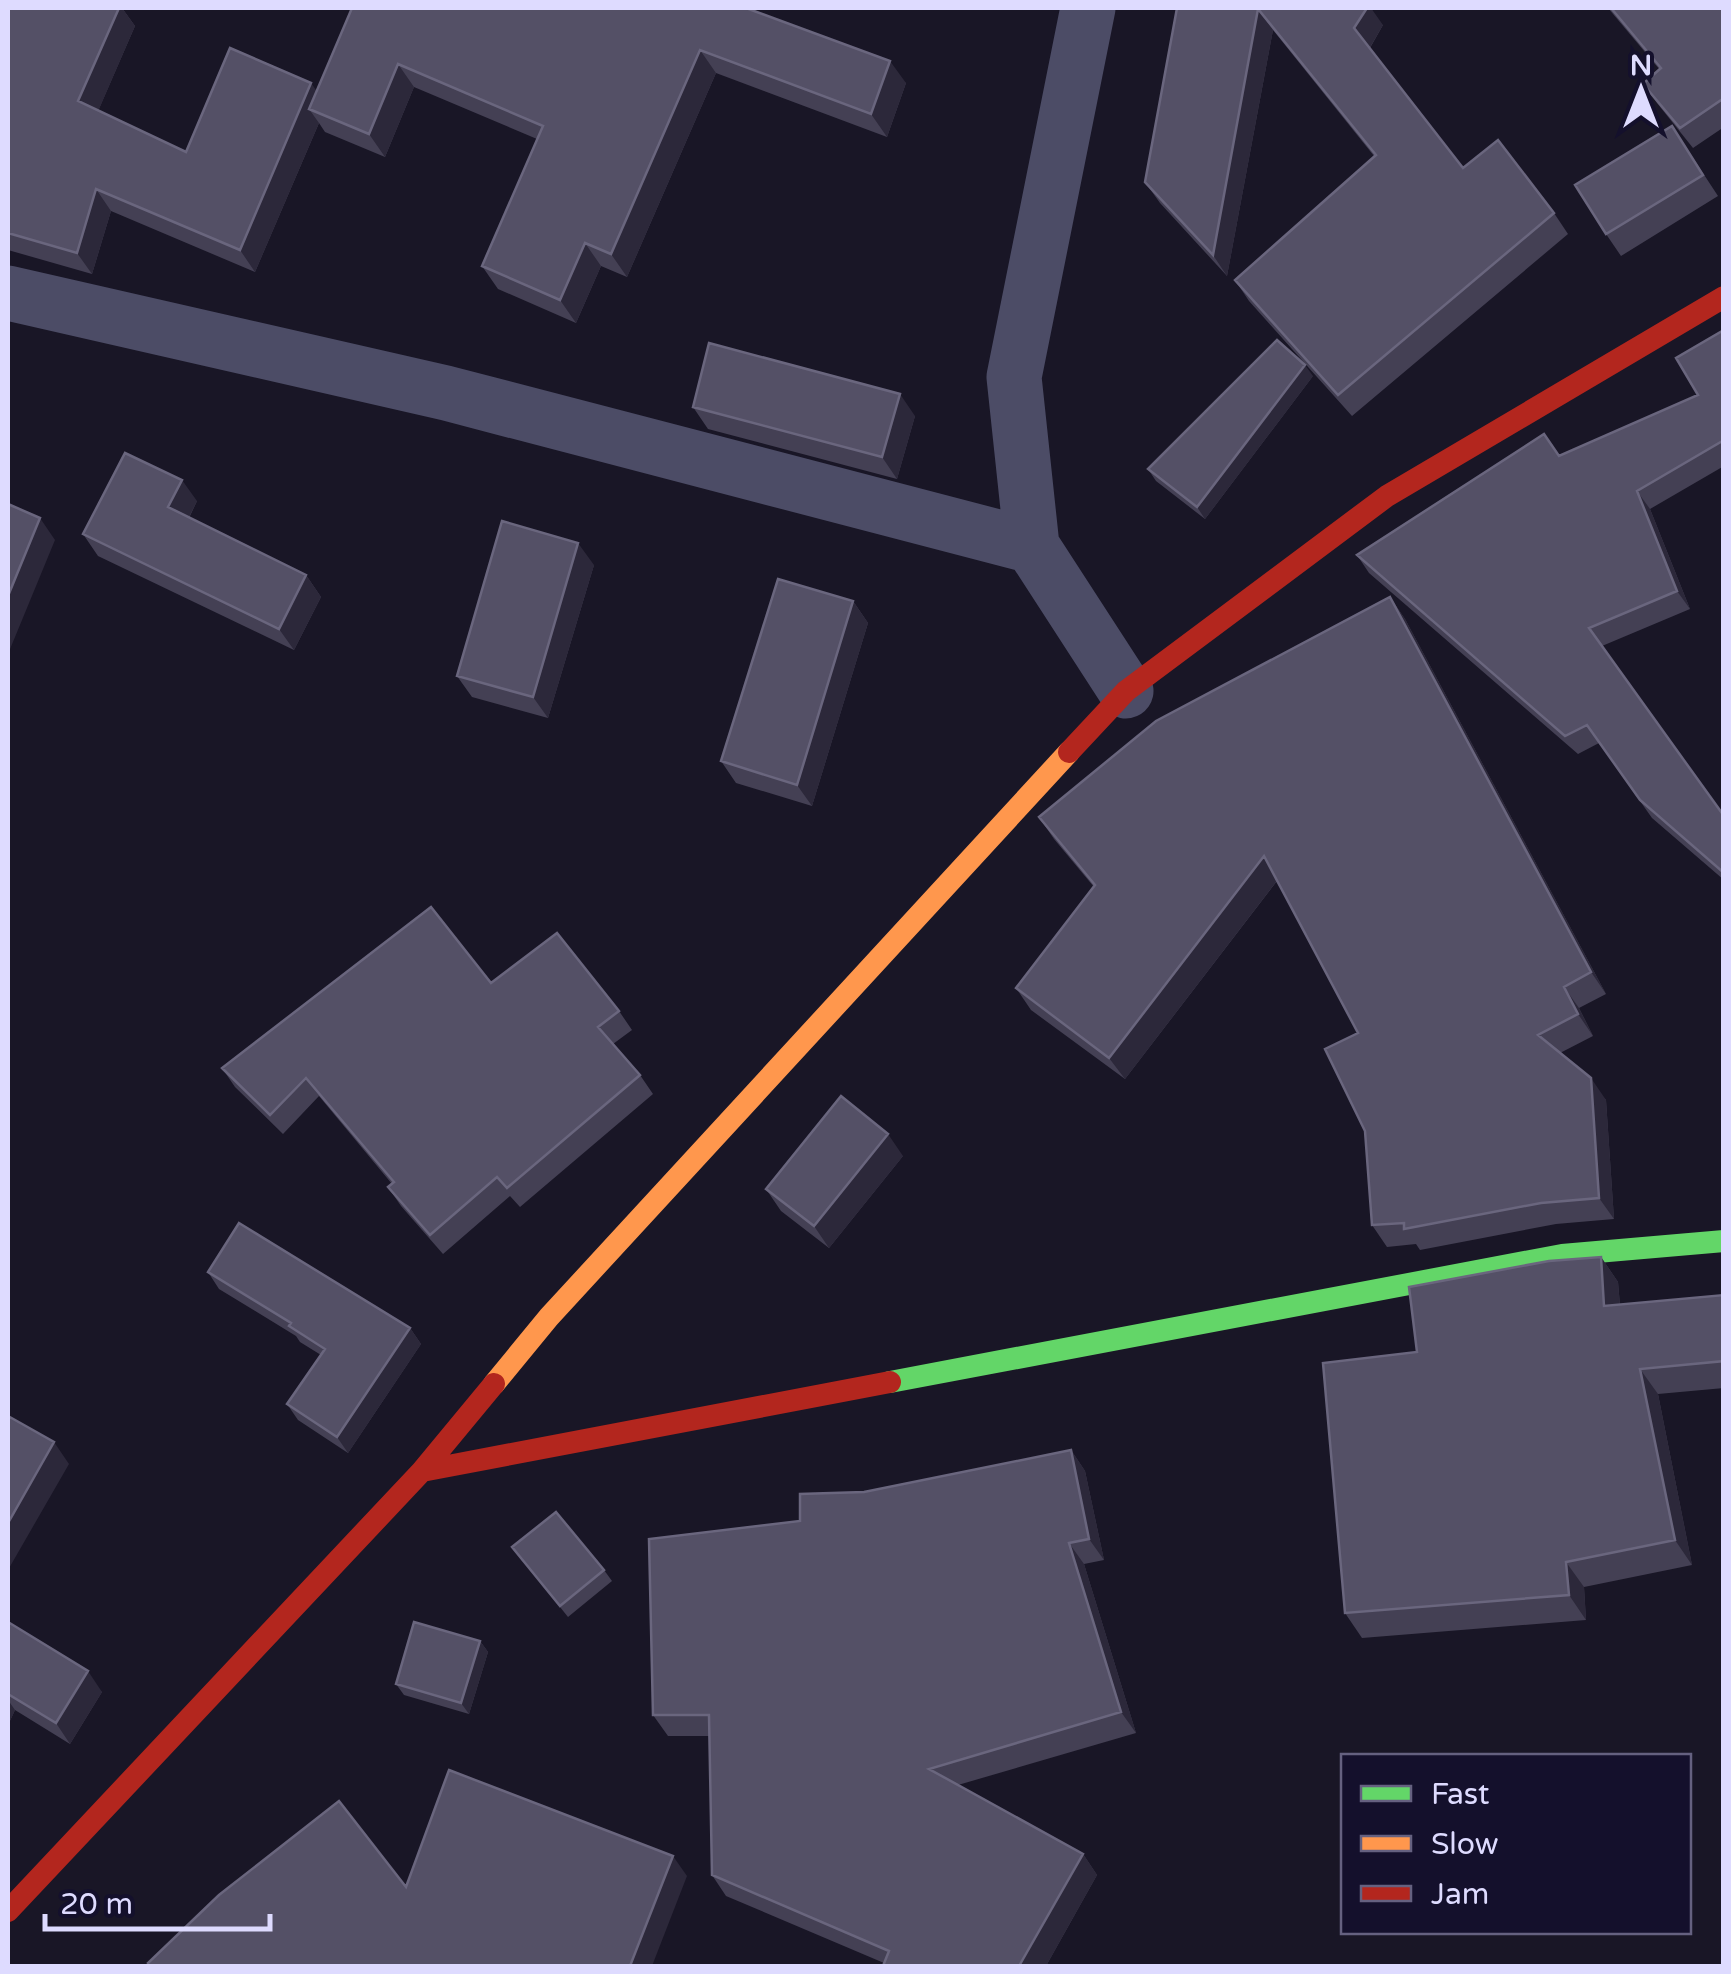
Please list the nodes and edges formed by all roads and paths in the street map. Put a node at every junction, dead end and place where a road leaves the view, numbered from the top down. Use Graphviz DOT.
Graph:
graph roads {
  1 [pos="1088,8"];
  2 [pos="8,293"];
  3 [pos="1724,297"];
  4 [pos="1032,546"];
  5 [pos="1126,691"];
  6 [pos="1724,1240"];
  7 [pos="422,1471"];
  8 [pos="8,1912"];
  1 -- 4 [label="street"];
  2 -- 4 [label="street"];
  3 -- 5 [label="street"];
  4 -- 5 [label="street"];
  5 -- 7 [label="street"];
  6 -- 7 [label="street"];
  7 -- 8 [label="street"];
}
